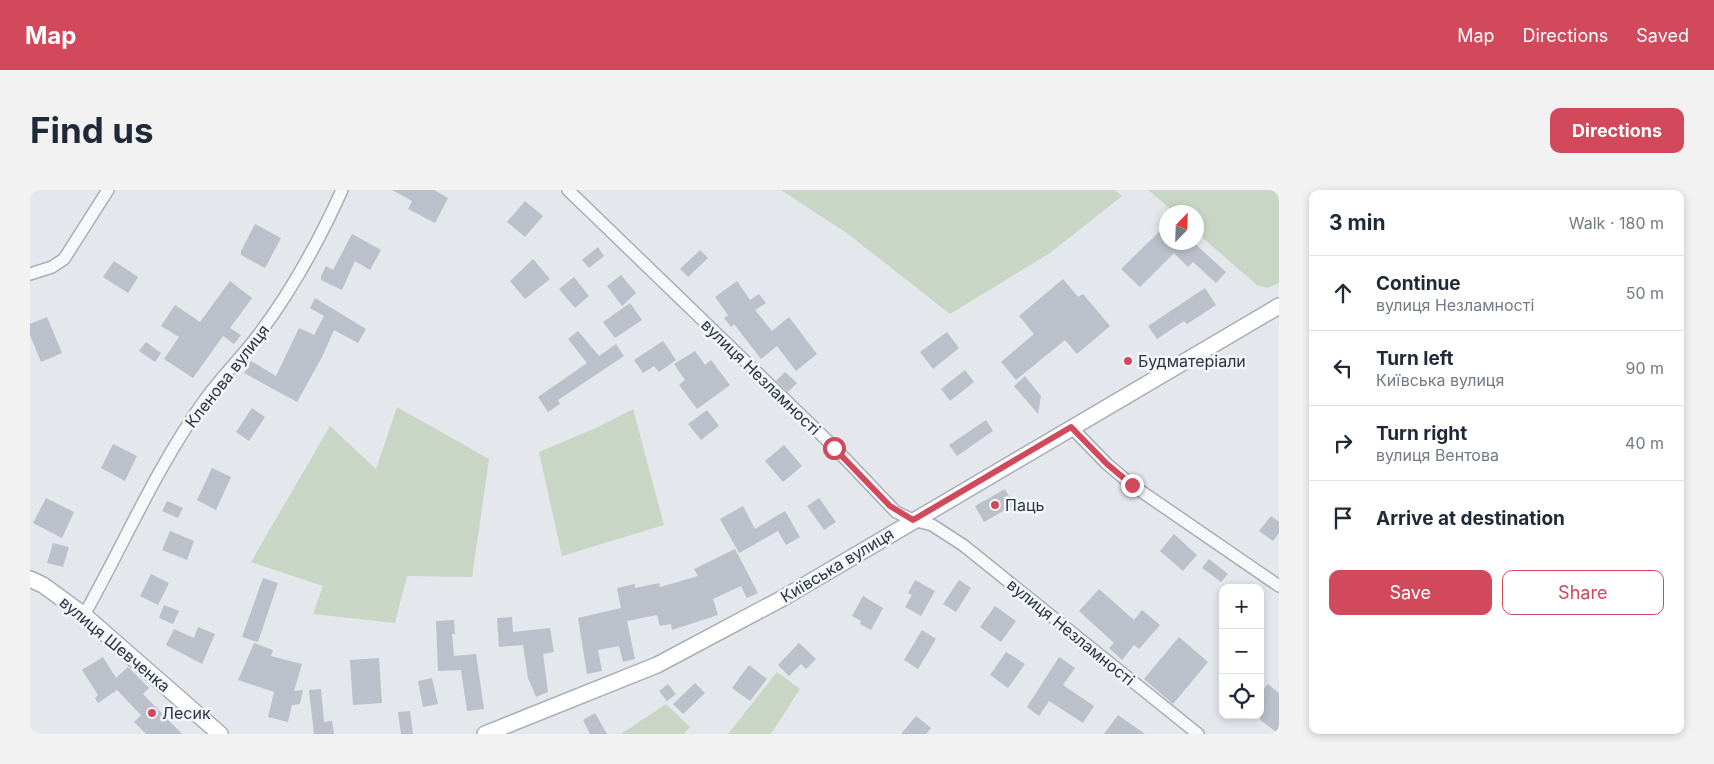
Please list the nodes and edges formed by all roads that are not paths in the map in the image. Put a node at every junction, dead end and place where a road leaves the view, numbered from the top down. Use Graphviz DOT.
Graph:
graph roads {
  1 [pos="108,190"];
  2 [pos="342,190"];
  3 [pos="568,190"];
  4 [pos="30,274"];
  5 [pos="1279,306"];
  6 [pos="1071,427"];
  7 [pos="913,520"];
  8 [pos="30,579"];
  9 [pos="1279,586"];
  10 [pos="84,615"];
  11 [pos="220,734"];
  12 [pos="485,734"];
  13 [pos="1198,734"];
  1 -- 4 [label="street"];
  2 -- 10 [label="street, Кленова вулиця"];
  3 -- 7 [label="street, вулиця Незламності"];
  5 -- 6 [label="main road, Київська вулиця"];
  6 -- 7 [label="main road, Київська вулиця"];
  6 -- 9 [label="street"];
  7 -- 12 [label="main road, Київська вулиця"];
  7 -- 13 [label="street, вулиця Незламності"];
  8 -- 10 [label="main road, вулиця Шевченка"];
  10 -- 11 [label="main road, вулиця Шевченка"];
}
